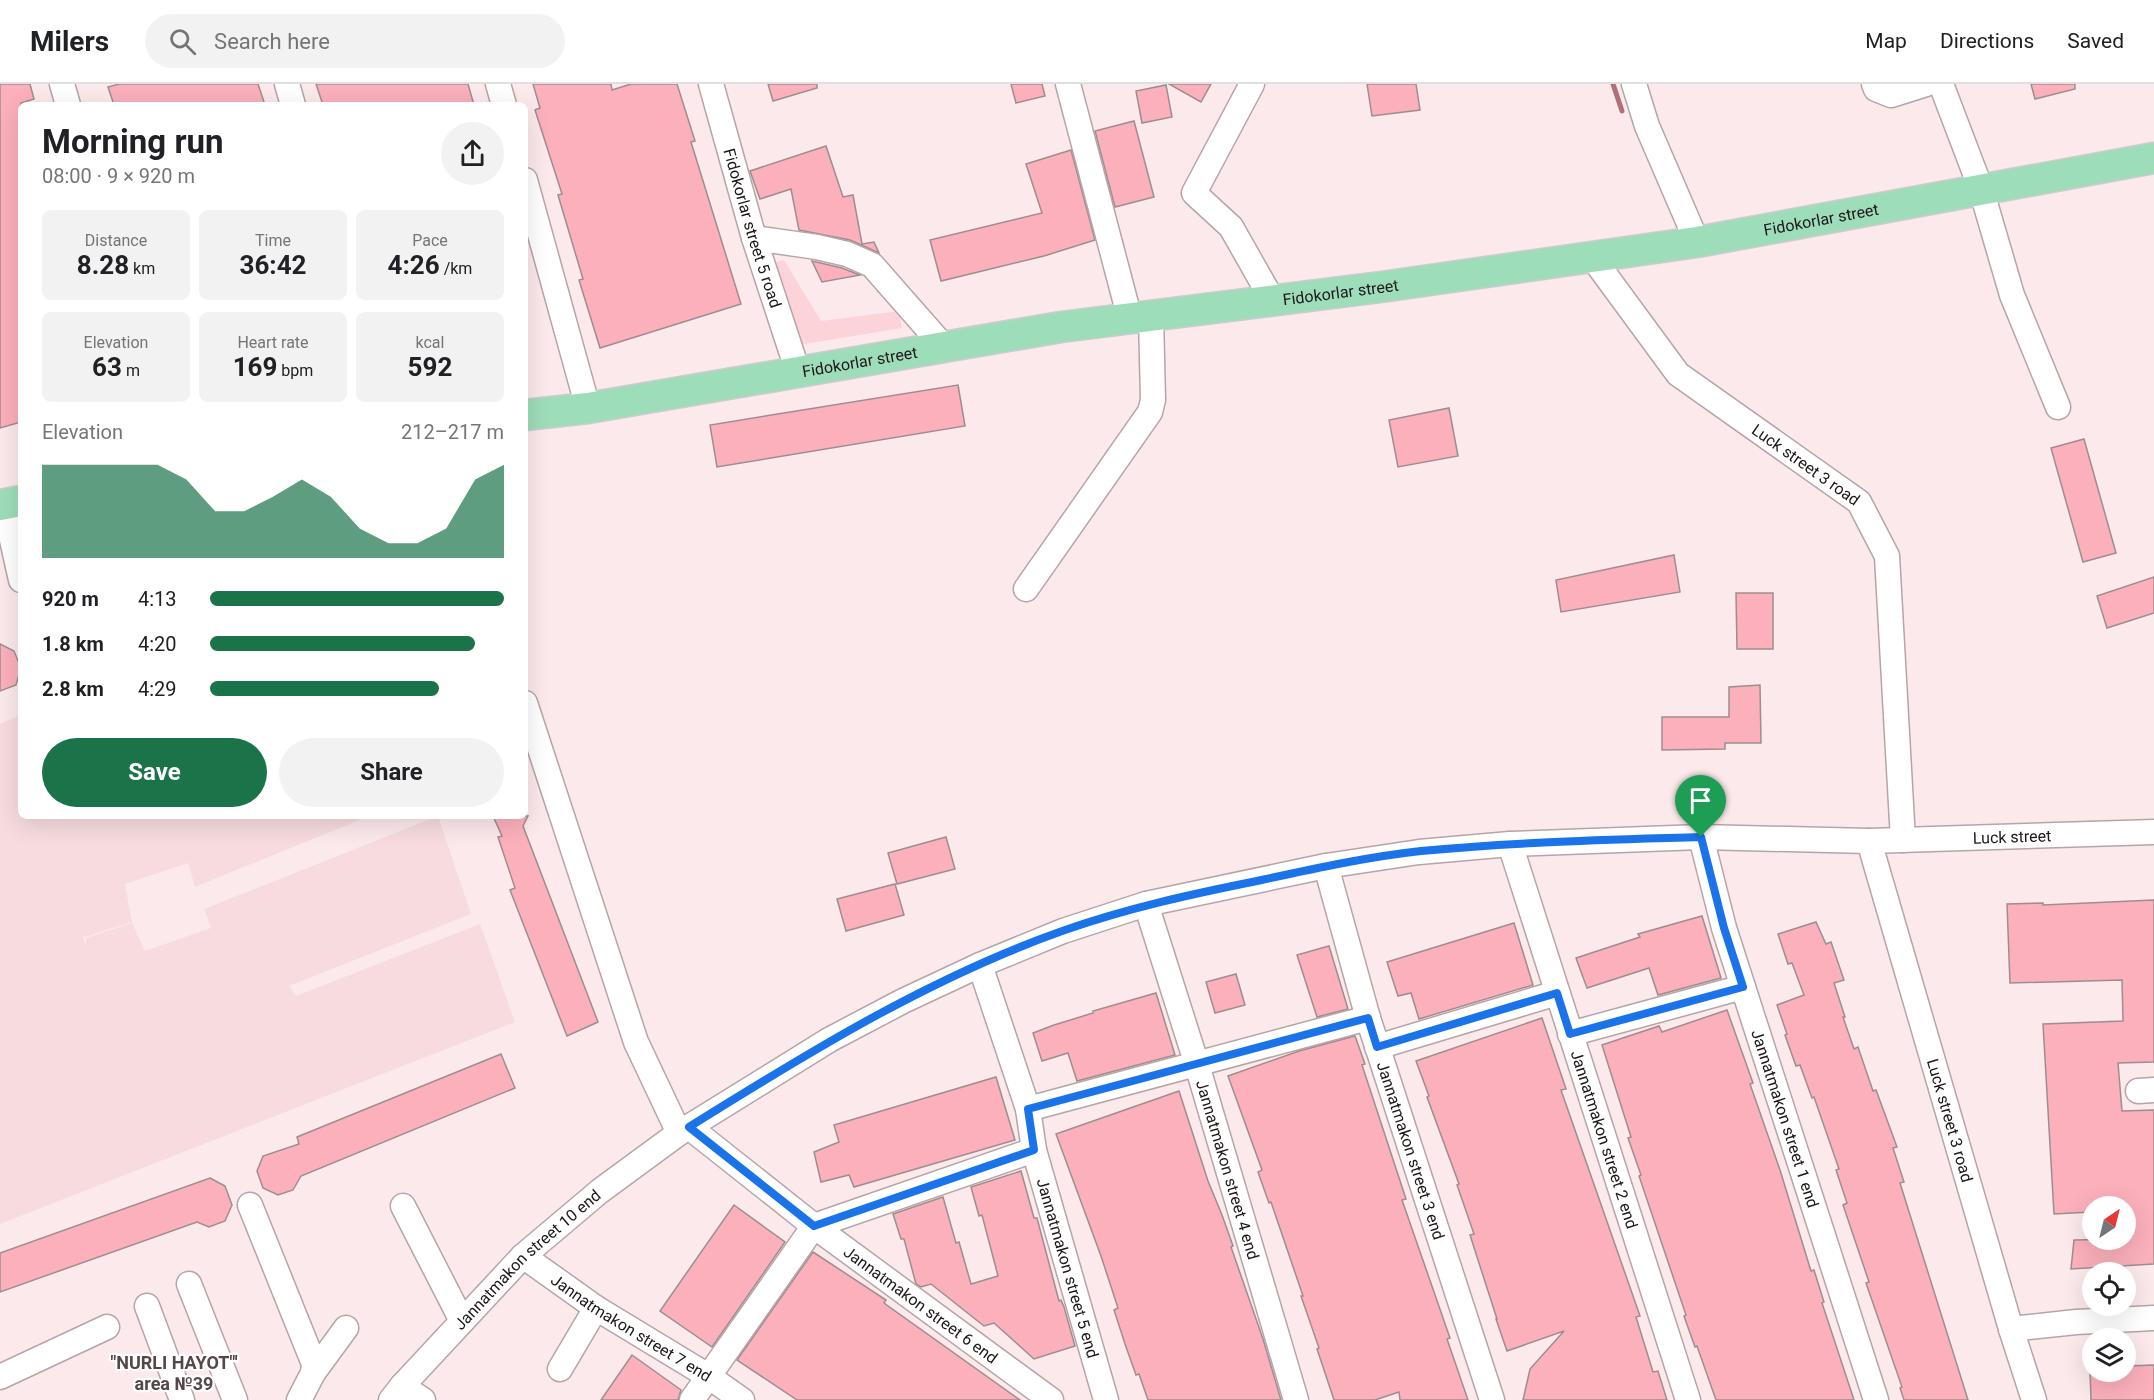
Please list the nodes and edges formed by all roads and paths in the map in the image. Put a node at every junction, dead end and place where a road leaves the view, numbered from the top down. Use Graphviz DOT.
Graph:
graph roads {
  1 [pos="62,84"];
  2 [pos="287,84"];
  3 [pos="498,84"];
  4 [pos="711,84"];
  5 [pos="1068,84"];
  6 [pos="1252,84"];
  7 [pos="1634,84"];
  8 [pos="1874,84"];
  9 [pos="1926,84"];
  10 [pos="1941,84"];
  11 [pos="67,102"];
  12 [pos="292,102"];
  13 [pos="503,102"];
  14 [pos="2154,158"];
  15 [pos="1981,189"];
  16 [pos="528,191"];
  17 [pos="754,238"];
  18 [pos="1697,242"];
  19 [pos="1592,257"];
  20 [pos="1273,301"];
  21 [pos="1140,317"];
  22 [pos="944,347"];
  23 [pos="798,372"];
  24 [pos="2058,407"];
  25 [pos="588,408"];
  26 [pos="528,416"];
  27 [pos="8,503"];
  28 [pos="18,562"];
  29 [pos="1026,589"];
  30 [pos="528,712"];
  31 [pos="2154,832"];
  32 [pos="1701,837"];
  33 [pos="1903,840"];
  34 [pos="1869,841"];
  35 [pos="1510,844"];
  36 [pos="1326,866"];
  37 [pos="1146,904"];
  38 [pos="980,965"];
  39 [pos="1743,987"];
  40 [pos="1557,993"];
  41 [pos="1368,1018"];
  42 [pos="1570,1034"];
  43 [pos="1377,1047"];
  44 [pos="1197,1065"];
  45 [pos="1028,1109"];
  46 [pos="684,1130"];
  47 [pos="1034,1150"];
  48 [pos="250,1205"];
  49 [pos="403,1206"];
  50 [pos="814,1226"];
  51 [pos="523,1256"];
  52 [pos="189,1284"];
  53 [pos="147,1306"];
  54 [pos="596,1308"];
  55 [pos="2154,1318"];
  56 [pos="462,1321"];
  57 [pos="107,1327"];
  58 [pos="346,1328"];
  59 [pos="2011,1329"];
  60 [pos="560,1369"];
  61 [pos="313,1373"];
  62 [pos="708,1376"];
  63 [pos="0,1377"];
  64 [pos="397,1393"];
  65 [pos="182,1400"];
  66 [pos="235,1400"];
  67 [pos="299,1400"];
  68 [pos="423,1400"];
  69 [pos="692,1400"];
  70 [pos="742,1400"];
  71 [pos="1051,1400"];
  72 [pos="1106,1400"];
  73 [pos="1296,1400"];
  74 [pos="1492,1400"];
  75 [pos="1688,1400"];
  76 [pos="1876,1400"];
  77 [pos="2034,1400"];
  1 -- 11 [label="street"];
  2 -- 12 [label="street"];
  3 -- 13 [label="street"];
  4 -- 17 [label="street, Fidokorlar street 5 road"];
  5 -- 21 [label="street"];
  6 -- 20 [label="street"];
  7 -- 18 [label="street"];
  8 -- 9 [label="street"];
  10 -- 15 [label="street"];
  14 -- 15 [label="main road, Fidokorlar street"];
  15 -- 18 [label="main road, Fidokorlar street"];
  15 -- 24 [label="street"];
  16 -- 25 [label="street"];
  17 -- 22 [label="street"];
  17 -- 23 [label="street, Fidokorlar street 5 road"];
  18 -- 19 [label="main road, Fidokorlar street"];
  19 -- 20 [label="main road, Fidokorlar street"];
  19 -- 33 [label="street, Luck street 3 road"];
  20 -- 21 [label="main road, Fidokorlar street"];
  21 -- 22 [label="main road, Fidokorlar street"];
  21 -- 29 [label="street"];
  22 -- 23 [label="main road, Fidokorlar street"];
  23 -- 25 [label="main road, Fidokorlar street"];
  25 -- 26 [label="main road, Fidokorlar street"];
  27 -- 28 [label="street"];
  30 -- 46 [label="street"];
  31 -- 33 [label="street, Luck street"];
  32 -- 34 [label="street, Jannatmakon street 10 end"];
  32 -- 35 [label="street, Jannatmakon street 10 end"];
  32 -- 39 [label="street, Jannatmakon street 1 end"];
  33 -- 34 [label="street, Luck street"];
  34 -- 59 [label="street, Luck street 3 road"];
  35 -- 36 [label="street, Jannatmakon street 10 end"];
  35 -- 40 [label="street, Jannatmakon street 2 end"];
  36 -- 37 [label="street, Jannatmakon street 10 end"];
  36 -- 41 [label="street, Jannatmakon street 3 end"];
  37 -- 38 [label="street, Jannatmakon street 10 end"];
  37 -- 44 [label="street, Jannatmakon street 4 end"];
  38 -- 45 [label="street, Jannatmakon street 5 end"];
  38 -- 46 [label="street, Jannatmakon street 10 end"];
  39 -- 42 [label="street"];
  39 -- 76 [label="street, Jannatmakon street 1 end"];
  40 -- 42 [label="street, Jannatmakon street 2 end"];
  40 -- 43 [label="street"];
  41 -- 43 [label="street, Jannatmakon street 3 end"];
  41 -- 44 [label="street"];
  42 -- 75 [label="street, Jannatmakon street 2 end"];
  43 -- 74 [label="street, Jannatmakon street 3 end"];
  44 -- 45 [label="street"];
  44 -- 73 [label="street, Jannatmakon street 4 end"];
  45 -- 47 [label="street, Jannatmakon street 5 end"];
  46 -- 50 [label="street, Jannatmakon street 6 end"];
  46 -- 51 [label="street, Jannatmakon street 10 end"];
  47 -- 50 [label="street"];
  47 -- 72 [label="street, Jannatmakon street 5 end"];
  48 -- 61 [label="street"];
  49 -- 56 [label="street"];
  50 -- 62 [label="street"];
  50 -- 71 [label="street, Jannatmakon street 6 end"];
  51 -- 54 [label="street, Jannatmakon street 7 end"];
  51 -- 56 [label="street, Jannatmakon street 10 end"];
  52 -- 66 [label="street"];
  53 -- 65 [label="street"];
  54 -- 60 [label="street"];
  54 -- 62 [label="street, Jannatmakon street 7 end"];
  55 -- 59 [label="street"];
  56 -- 64 [label="street, Jannatmakon street 10 end"];
  57 -- 63 [label="street"];
  58 -- 61 [label="street"];
  59 -- 77 [label="street, Luck street 3 road"];
  61 -- 67 [label="street"];
  62 -- 69 [label="street"];
  62 -- 70 [label="street, Jannatmakon street 7 end"];
  64 -- 68 [label="street"];
}
